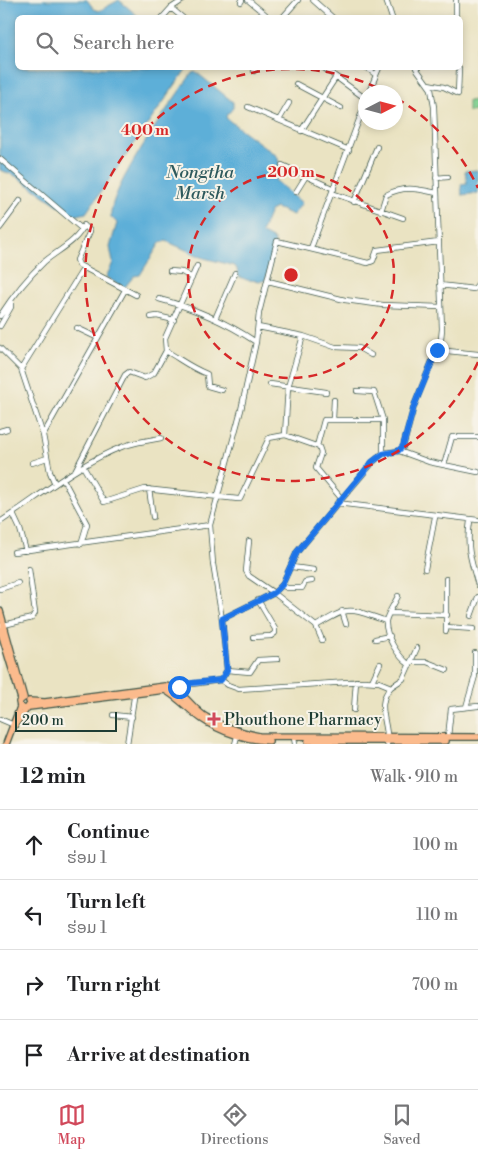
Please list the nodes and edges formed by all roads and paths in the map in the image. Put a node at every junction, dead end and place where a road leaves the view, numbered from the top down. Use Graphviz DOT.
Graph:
graph roads {
  1 [pos="183,0"];
  2 [pos="248,0"];
  3 [pos="298,0"];
  4 [pos="315,0"];
  5 [pos="386,0"];
  6 [pos="456,0"];
  7 [pos="171,8"];
  8 [pos="265,14"];
  9 [pos="165,15"];
  10 [pos="180,15"];
  11 [pos="285,15"];
  12 [pos="330,15"];
  13 [pos="391,15"];
  14 [pos="456,15"];
  15 [pos="327,70"];
  16 [pos="370,70"];
  17 [pos="379,70"];
  18 [pos="418,70"];
  19 [pos="459,70"];
  20 [pos="376,75"];
  21 [pos="336,77"];
  22 [pos="296,84"];
  23 [pos="428,84"];
  24 [pos="372,85"];
  25 [pos="358,94"];
  26 [pos="323,98"];
  27 [pos="289,103"];
  28 [pos="248,107"];
  29 [pos="341,108"];
  30 [pos="279,120"];
  31 [pos="358,122"];
  32 [pos="301,131"];
  33 [pos="377,146"];
  34 [pos="348,150"];
  35 [pos="0,159"];
  36 [pos="282,165"];
  37 [pos="306,176"];
  38 [pos="448,177"];
  39 [pos="436,178"];
  40 [pos="333,191"];
  41 [pos="296,192"];
  42 [pos="437,193"];
  43 [pos="20,201"];
  44 [pos="354,202"];
  45 [pos="380,211"];
  46 [pos="403,218"];
  47 [pos="0,228"];
  48 [pos="82,229"];
  49 [pos="438,242"];
  50 [pos="311,248"];
  51 [pos="197,266"];
  52 [pos="83,269"];
  53 [pos="170,271"];
  54 [pos="235,272"];
  55 [pos="192,278"];
  56 [pos="268,281"];
  57 [pos="478,284"];
  58 [pos="440,285"];
  59 [pos="125,290"];
  60 [pos="136,295"];
  61 [pos="159,299"];
  62 [pos="10,300"];
  63 [pos="182,304"];
  64 [pos="442,307"];
  65 [pos="0,316"];
  66 [pos="151,317"];
  67 [pos="215,319"];
  68 [pos="174,320"];
  69 [pos="0,326"];
  70 [pos="258,327"];
  71 [pos="77,328"];
  72 [pos="303,336"];
  73 [pos="96,337"];
  74 [pos="256,342"];
  75 [pos="0,348"];
  76 [pos="166,350"];
  77 [pos="437,350"];
  78 [pos="478,354"];
  79 [pos="371,355"];
  80 [pos="21,369"];
  81 [pos="270,384"];
  82 [pos="288,387"];
  83 [pos="222,390"];
  84 [pos="357,390"];
  85 [pos="326,392"];
  86 [pos="334,400"];
  87 [pos="333,419"];
  88 [pos="383,420"];
  89 [pos="7,429"];
  90 [pos="0,432"];
  91 [pos="43,435"];
  92 [pos="285,436"];
  93 [pos="478,437"];
  94 [pos="161,438"];
  95 [pos="317,446"];
  96 [pos="398,451"];
  97 [pos="383,454"];
  98 [pos="47,458"];
  99 [pos="32,463"];
  100 [pos="444,465"];
  101 [pos="84,468"];
  102 [pos="75,471"];
  103 [pos="478,472"];
  104 [pos="64,479"];
  105 [pos="55,484"];
  106 [pos="149,489"];
  107 [pos="219,496"];
  108 [pos="341,498"];
  109 [pos="337,503"];
  110 [pos="13,514"];
  111 [pos="435,516"];
  112 [pos="153,517"];
  113 [pos="478,520"];
  114 [pos="470,521"];
  115 [pos="0,522"];
  116 [pos="210,525"];
  117 [pos="250,542"];
  118 [pos="81,544"];
  119 [pos="26,551"];
  120 [pos="14,552"];
  121 [pos="292,567"];
  122 [pos="29,569"];
  123 [pos="425,569"];
  124 [pos="314,570"];
  125 [pos="446,579"];
  126 [pos="312,581"];
  127 [pos="18,583"];
  128 [pos="282,585"];
  129 [pos="478,585"];
  130 [pos="0,589"];
  131 [pos="274,593"];
  132 [pos="398,596"];
  133 [pos="478,597"];
  134 [pos="258,600"];
  135 [pos="0,611"];
  136 [pos="342,611"];
  137 [pos="390,613"];
  138 [pos="447,615"];
  139 [pos="471,616"];
  140 [pos="222,619"];
  141 [pos="386,621"];
  142 [pos="346,624"];
  143 [pos="316,626"];
  144 [pos="1,629"];
  145 [pos="473,629"];
  146 [pos="390,636"];
  147 [pos="253,637"];
  148 [pos="376,639"];
  149 [pos="322,640"];
  150 [pos="417,648"];
  151 [pos="475,653"];
  152 [pos="278,659"];
  153 [pos="380,664"];
  154 [pos="411,664"];
  155 [pos="227,670"];
  156 [pos="447,670"];
  157 [pos="221,680"];
  158 [pos="356,681"];
  159 [pos="372,681"];
  160 [pos="391,687"];
  161 [pos="170,690"];
  162 [pos="135,692"];
  163 [pos="25,704"];
  164 [pos="478,706"];
  165 [pos="466,707"];
  166 [pos="354,710"];
  167 [pos="113,716"];
  168 [pos="132,718"];
  169 [pos="0,719"];
  170 [pos="13,727"];
  171 [pos="238,734"];
  172 [pos="448,737"];
  173 [pos="478,739"];
  174 [pos="295,741"];
  175 [pos="388,741"];
  176 [pos="6,744"];
  177 [pos="127,744"];
  178 [pos="235,744"];
  1 -- 7 [label="street"];
  2 -- 8 [label="street"];
  3 -- 11 [label="street"];
  4 -- 12 [label="street"];
  5 -- 13 [label="street"];
  6 -- 14 [label="street"];
  7 -- 9 [label="street"];
  7 -- 10 [label="street"];
  15 -- 21 [label="street"];
  16 -- 20 [label="street"];
  17 -- 20 [label="street"];
  18 -- 23 [label="street"];
  19 -- 23 [label="street"];
  20 -- 24 [label="street"];
  21 -- 25 [label="street"];
  21 -- 26 [label="street"];
  22 -- 26 [label="street"];
  23 -- 39 [label="street"];
  26 -- 29 [label="street"];
  26 -- 32 [label="street"];
  27 -- 30 [label="street"];
  28 -- 30 [label="street"];
  30 -- 32 [label="street"];
  31 -- 34 [label="street"];
  32 -- 34 [label="street"];
  33 -- 44 [label="street"];
  34 -- 40 [label="street"];
  35 -- 48 [label="street"];
  36 -- 37 [label="street"];
  37 -- 40 [label="street"];
  37 -- 41 [label="street"];
  38 -- 39 [label="street"];
  39 -- 42 [label="street"];
  40 -- 44 [label="street"];
  40 -- 50 [label="street"];
  42 -- 45 [label="street"];
  42 -- 49 [label="street"];
  43 -- 47 [label="street"];
  44 -- 45 [label="street"];
  45 -- 46 [label="street"];
  48 -- 52 [label="street"];
  48 -- 62 [label="street"];
  49 -- 50 [label="street"];
  49 -- 58 [label="street"];
  50 -- 56 [label="street"];
  51 -- 55 [label="street"];
  52 -- 59 [label="street"];
  52 -- 80 [label="street"];
  53 -- 55 [label="street"];
  54 -- 67 [label="street"];
  55 -- 63 [label="street"];
  56 -- 64 [label="street"];
  56 -- 70 [label="street"];
  57 -- 58 [label="street"];
  58 -- 64 [label="street"];
  59 -- 60 [label="street"];
  59 -- 73 [label="street"];
  61 -- 63 [label="street"];
  62 -- 65 [label="street"];
  62 -- 69 [label="street"];
  63 -- 67 [label="street"];
  63 -- 68 [label="street"];
  64 -- 77 [label="street"];
  66 -- 68 [label="street"];
  67 -- 74 [label="street"];
  68 -- 76 [label="street"];
  70 -- 72 [label="street"];
  70 -- 74 [label="street"];
  71 -- 73 [label="street"];
  72 -- 79 [label="street"];
  72 -- 82 [label="street"];
  73 -- 91 [label="street"];
  74 -- 107 [label="street"];
  75 -- 80 [label="street"];
  76 -- 83 [label="street"];
  76 -- 102 [label="street"];
  77 -- 78 [label="street"];
  77 -- 96 [label="street"];
  80 -- 91 [label="street"];
  81 -- 82 [label="street"];
  82 -- 85 [label="street"];
  82 -- 92 [label="street"];
  84 -- 88 [label="street"];
  86 -- 87 [label="street"];
  87 -- 88 [label="street"];
  87 -- 95 [label="street"];
  88 -- 97 [label="street"];
  89 -- 90 [label="street"];
  91 -- 98 [label="street"];
  92 -- 95 [label="street"];
  92 -- 107 [label="street"];
  93 -- 100 [label="street"];
  94 -- 101 [label="street"];
  95 -- 108 [label="street"];
  96 -- 97 [label="street"];
  96 -- 100 [label="street"];
  97 -- 108 [label="street"];
  98 -- 99 [label="street"];
  98 -- 105 [label="street"];
  100 -- 103 [label="street"];
  101 -- 102 [label="street"];
  101 -- 106 [label="street"];
  102 -- 104 [label="street"];
  104 -- 105 [label="street"];
  104 -- 118 [label="street"];
  105 -- 110 [label="street"];
  106 -- 107 [label="street"];
  106 -- 112 [label="street"];
  107 -- 116 [label="street"];
  108 -- 109 [label="street"];
  109 -- 111 [label="street"];
  109 -- 121 [label="street"];
  110 -- 115 [label="street"];
  110 -- 119 [label="street"];
  111 -- 114 [label="street"];
  111 -- 123 [label="street"];
  113 -- 114 [label="street"];
  114 -- 129 [label="street"];
  116 -- 118 [label="street"];
  116 -- 140 [label="street"];
  117 -- 131 [label="street"];
  118 -- 119 [label="street"];
  119 -- 120 [label="street"];
  121 -- 124 [label="street"];
  121 -- 128 [label="street"];
  122 -- 144 [label="street"];
  125 -- 138 [label="street"];
  126 -- 128 [label="street"];
  127 -- 130 [label="street"];
  128 -- 131 [label="street"];
  131 -- 134 [label="street"];
  131 -- 143 [label="street"];
  132 -- 137 [label="street"];
  133 -- 139 [label="street"];
  134 -- 140 [label="street"];
  134 -- 147 [label="street"];
  135 -- 144 [label="main road"];
  136 -- 141 [label="street"];
  136 -- 142 [label="street"];
  136 -- 143 [label="street"];
  137 -- 138 [label="street"];
  137 -- 141 [label="street"];
  138 -- 145 [label="street"];
  140 -- 155 [label="street"];
  141 -- 146 [label="street"];
  143 -- 149 [label="street"];
  144 -- 163 [label="main road"];
  146 -- 148 [label="street"];
  146 -- 154 [label="street"];
  150 -- 154 [label="street"];
  151 -- 165 [label="street"];
  152 -- 155 [label="street"];
  153 -- 159 [label="street"];
  154 -- 156 [label="street"];
  154 -- 160 [label="street"];
  155 -- 157 [label="street"];
  157 -- 158 [label="street"];
  157 -- 161 [label="street"];
  158 -- 159 [label="street"];
  158 -- 166 [label="street"];
  159 -- 160 [label="street"];
  160 -- 175 [label="street"];
  161 -- 162 [label="main road"];
  161 -- 171 [label="main road"];
  162 -- 163 [label="main road"];
  162 -- 168 [label="street"];
  163 -- 170 [label="main road"];
  164 -- 165 [label="street"];
  165 -- 172 [label="street"];
  167 -- 168 [label="street"];
  168 -- 177 [label="street"];
  169 -- 170 [label="street"];
  170 -- 176 [label="main road"];
  171 -- 174 [label="main road"];
  171 -- 178 [label="street"];
  172 -- 173 [label="main road"];
  172 -- 175 [label="main road"];
  173 -- 175 [label="main road"];
  174 -- 175 [label="main road"];
}
